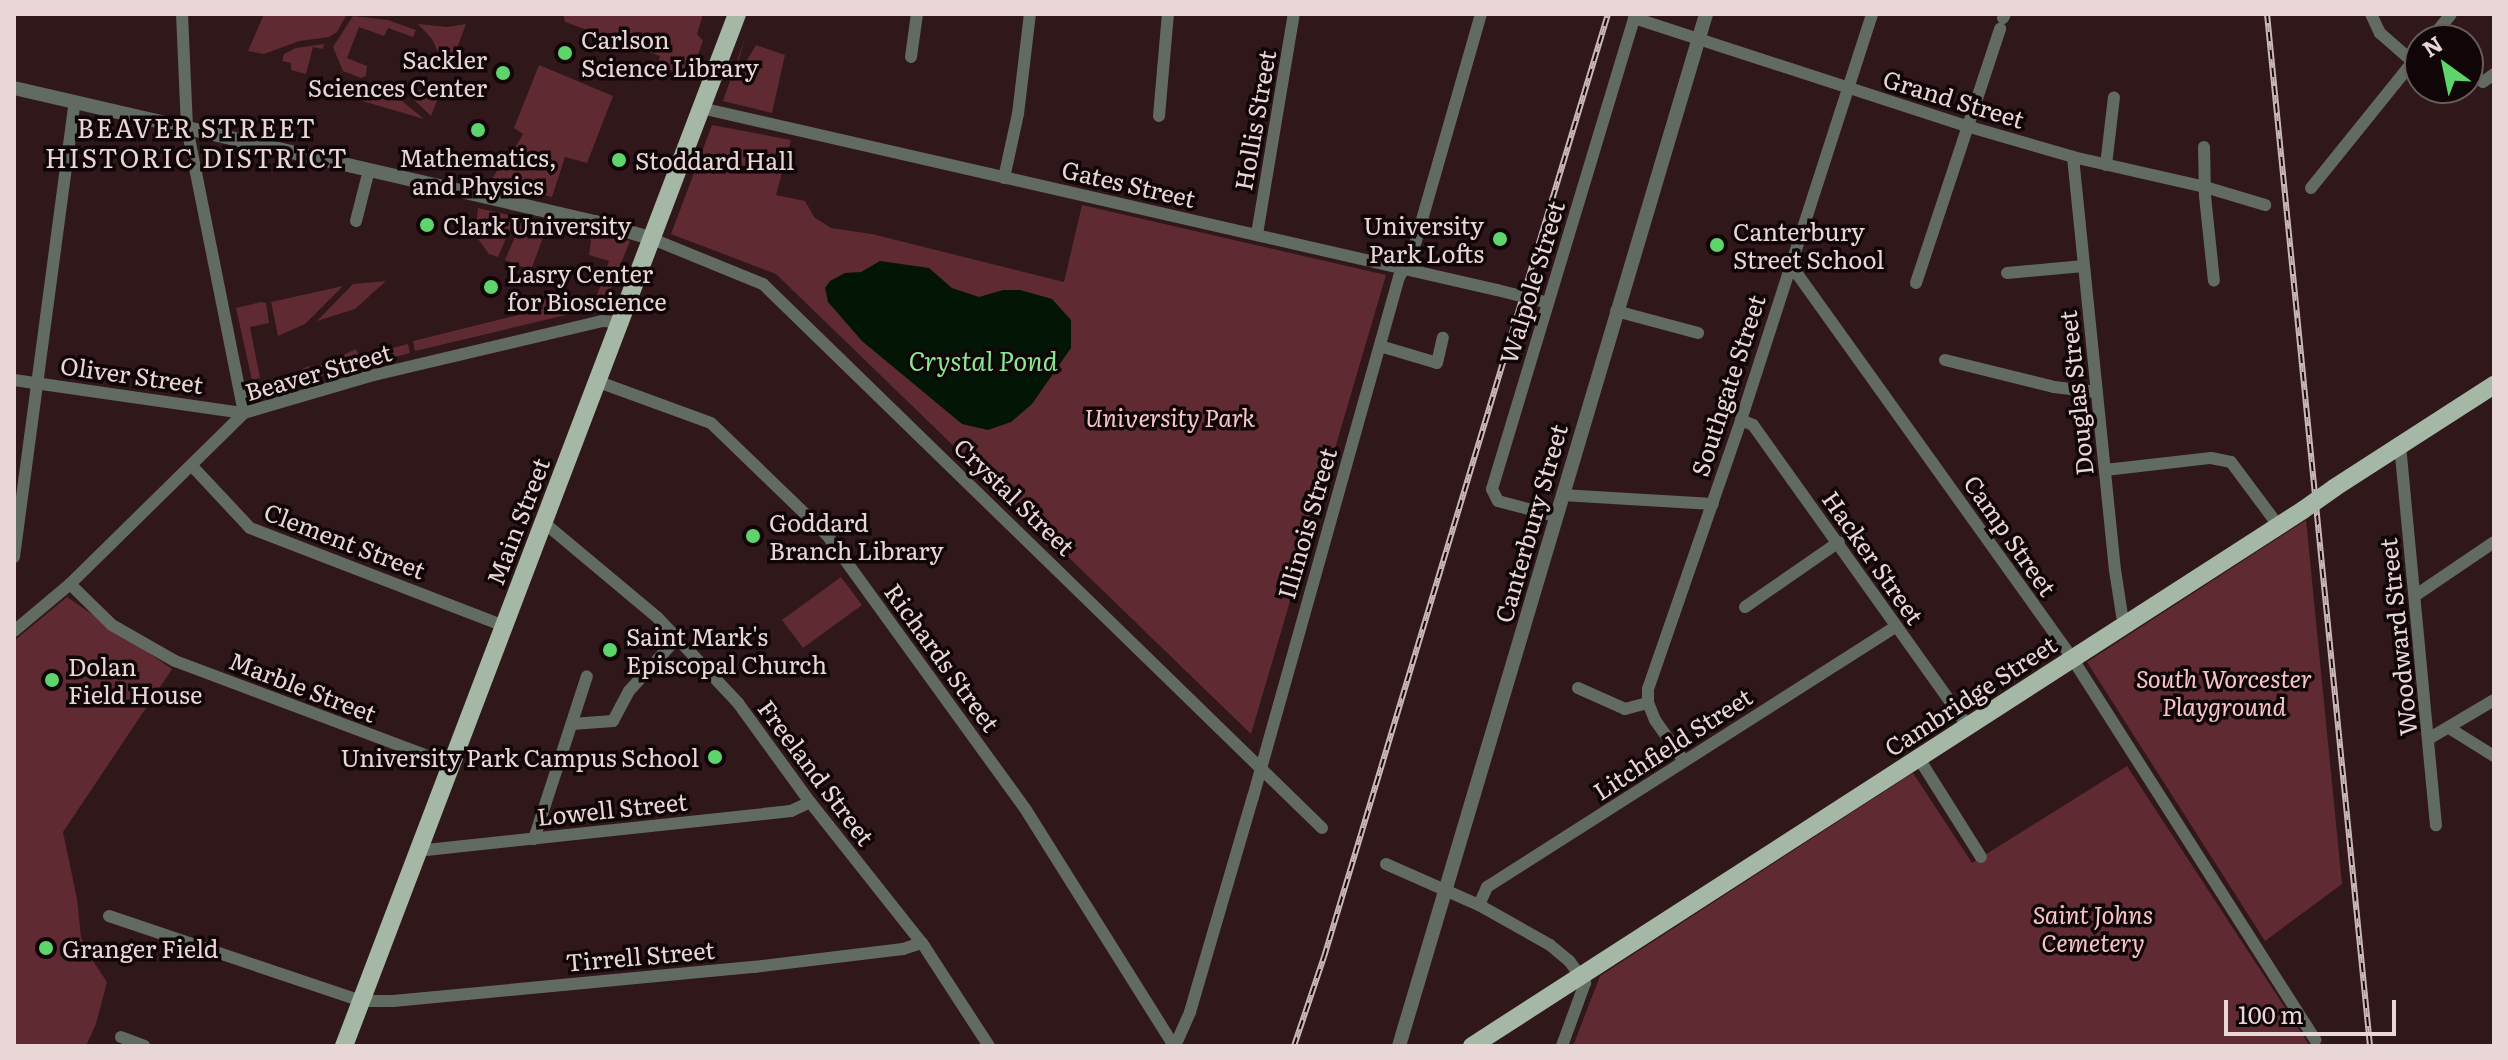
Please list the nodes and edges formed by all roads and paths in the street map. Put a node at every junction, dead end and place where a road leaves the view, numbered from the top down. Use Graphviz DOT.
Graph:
graph roads {
  1 [pos="182,14"];
  2 [pos="737,14"];
  3 [pos="917,14"];
  4 [pos="1030,14"];
  5 [pos="1168,14"];
  6 [pos="1294,14"];
  7 [pos="1481,14"];
  8 [pos="1706,14"];
  9 [pos="1872,14"];
  10 [pos="2371,14"];
  11 [pos="1634,18"];
  12 [pos="2003,20"];
  13 [pos="1699,38"];
  14 [pos="2404,49"];
  15 [pos="911,57"];
  16 [pos="2404,72"];
  17 [pos="14,88"];
  18 [pos="1847,88"];
  19 [pos="2114,97"];
  20 [pos="75,102"];
  21 [pos="701,108"];
  22 [pos="1159,116"];
  23 [pos="1970,127"];
  24 [pos="187,128"];
  25 [pos="2204,147"];
  26 [pos="2073,157"];
  27 [pos="2106,165"];
  28 [pos="369,170"];
  29 [pos="1004,178"];
  30 [pos="2205,187"];
  31 [pos="2311,188"];
  32 [pos="2265,205"];
  33 [pos="356,221"];
  34 [pos="1257,234"];
  35 [pos="650,238"];
  36 [pos="2084,266"];
  37 [pos="1405,268"];
  38 [pos="1788,268"];
  39 [pos="2007,273"];
  40 [pos="2214,281"];
  41 [pos="1916,283"];
  42 [pos="1545,301"];
  43 [pos="1616,311"];
  44 [pos="619,322"];
  45 [pos="1698,333"];
  46 [pos="1443,338"];
  47 [pos="1380,346"];
  48 [pos="1945,360"];
  49 [pos="14,380"];
  50 [pos="596,381"];
  51 [pos="37,384"];
  52 [pos="2494,385"];
  53 [pos="2097,392"];
  54 [pos="244,413"];
  55 [pos="1741,420"];
  56 [pos="2400,445"];
  57 [pos="193,467"];
  58 [pos="2105,470"];
  59 [pos="1562,495"];
  60 [pos="1713,504"];
  61 [pos="1555,516"];
  62 [pos="542,521"];
  63 [pos="2278,525"];
  64 [pos="1839,542"];
  65 [pos="2494,542"];
  66 [pos="14,557"];
  67 [pos="70,584"];
  68 [pos="2416,595"];
  69 [pos="1745,607"];
  70 [pos="2127,623"];
  71 [pos="502,625"];
  72 [pos="1896,626"];
  73 [pos="14,631"];
  74 [pos="678,637"];
  75 [pos="2072,658"];
  76 [pos="587,676"];
  77 [pos="1578,688"];
  78 [pos="2494,700"];
  79 [pos="1648,703"];
  80 [pos="572,724"];
  81 [pos="1967,725"];
  82 [pos="2449,728"];
  83 [pos="2430,738"];
  84 [pos="2494,756"];
  85 [pos="1918,757"];
  86 [pos="1684,761"];
  87 [pos="449,764"];
  88 [pos="1261,765"];
  89 [pos="810,802"];
  90 [pos="2436,825"];
  91 [pos="1322,828"];
  92 [pos="534,839"];
  93 [pos="417,851"];
  94 [pos="1981,857"];
  95 [pos="1386,864"];
  96 [pos="1446,890"];
  97 [pos="1479,905"];
  98 [pos="109,916"];
  99 [pos="922,943"];
  100 [pos="1580,975"];
  101 [pos="361,1001"];
  102 [pos="121,1037"];
  103 [pos="2315,1040"];
  104 [pos="144,1046"];
  105 [pos="344,1046"];
  106 [pos="989,1046"];
  107 [pos="1175,1046"];
  108 [pos="1399,1046"];
  109 [pos="1472,1046"];
  110 [pos="1562,1046"];
  1 -- 24 [label="street"];
  2 -- 21 [label="main road, Main Street"];
  3 -- 15 [label="street"];
  4 -- 29 [label="street"];
  5 -- 22 [label="street"];
  6 -- 34 [label="street, Hollis Street"];
  7 -- 37 [label="street, Illinois Street"];
  8 -- 13 [label="street, Canterbury Street"];
  9 -- 18 [label="street, Southgate Street"];
  10 -- 14 [label="street"];
  11 -- 13 [label="street, Grand Street"];
  11 -- 42 [label="street, Walpole Street"];
  12 -- 23 [label="street"];
  13 -- 18 [label="street, Grand Street"];
  13 -- 43 [label="street, Canterbury Street"];
  16 -- 31 [label="street"];
  17 -- 20 [label="street"];
  18 -- 23 [label="street, Grand Street"];
  18 -- 38 [label="street, Southgate Street"];
  19 -- 27 [label="street"];
  20 -- 24 [label="street"];
  20 -- 51 [label="street"];
  21 -- 29 [label="street, Gates Street"];
  21 -- 35 [label="main road, Main Street"];
  23 -- 26 [label="street, Grand Street"];
  23 -- 41 [label="street"];
  24 -- 28 [label="street"];
  24 -- 54 [label="street"];
  25 -- 30 [label="street"];
  26 -- 27 [label="street, Grand Street"];
  26 -- 36 [label="street, Douglas Street"];
  27 -- 30 [label="street, Grand Street"];
  28 -- 33 [label="street"];
  28 -- 35 [label="street"];
  29 -- 34 [label="street, Gates Street"];
  30 -- 32 [label="street, Grand Street"];
  30 -- 40 [label="street"];
  34 -- 37 [label="street, Gates Street"];
  35 -- 44 [label="main road, Main Street"];
  35 -- 88 [label="street, Crystal Street"];
  36 -- 39 [label="street"];
  36 -- 53 [label="street, Douglas Street"];
  37 -- 42 [label="street, Gates Street, bridge"];
  37 -- 47 [label="street, Illinois Street"];
  38 -- 55 [label="street, Southgate Street"];
  38 -- 75 [label="street, Camp Street"];
  42 -- 61 [label="street, Walpole Street"];
  43 -- 45 [label="street"];
  43 -- 59 [label="street, Canterbury Street"];
  44 -- 50 [label="main road, Main Street"];
  44 -- 54 [label="street, Beaver Street"];
  46 -- 47 [label="street"];
  47 -- 88 [label="street, Illinois Street"];
  48 -- 53 [label="street"];
  49 -- 51 [label="street, Oliver Street"];
  50 -- 62 [label="main road, Main Street"];
  50 -- 107 [label="street, Richards Street"];
  51 -- 54 [label="street, Oliver Street"];
  51 -- 66 [label="street"];
  52 -- 56 [label="main road, Cambridge Street"];
  53 -- 58 [label="street, Douglas Street"];
  54 -- 57 [label="street, Beaver Street"];
  55 -- 60 [label="street, Southgate Street"];
  55 -- 64 [label="street, Hacker Street"];
  56 -- 63 [label="main road, Cambridge Street, bridge"];
  56 -- 68 [label="street, Woodward Street"];
  57 -- 67 [label="street, Beaver Street"];
  57 -- 71 [label="street, Clement Street"];
  58 -- 63 [label="street"];
  58 -- 70 [label="street, Douglas Street"];
  59 -- 60 [label="street"];
  59 -- 61 [label="street, Canterbury Street"];
  60 -- 79 [label="street, Southgate Street"];
  61 -- 96 [label="street, Canterbury Street"];
  62 -- 71 [label="main road, Main Street"];
  62 -- 74 [label="street, Freeland Street"];
  63 -- 70 [label="main road, Cambridge Street"];
  64 -- 69 [label="street"];
  64 -- 72 [label="street, Hacker Street"];
  65 -- 68 [label="street"];
  67 -- 73 [label="street, Beaver Street"];
  67 -- 87 [label="street, Marble Street"];
  68 -- 83 [label="street, Woodward Street"];
  70 -- 75 [label="main road, Cambridge Street"];
  71 -- 87 [label="main road, Main Street"];
  72 -- 81 [label="street, Hacker Street"];
  72 -- 86 [label="street, Litchfield Street"];
  74 -- 80 [label="street"];
  74 -- 89 [label="street, Freeland Street"];
  75 -- 81 [label="main road, Cambridge Street"];
  75 -- 103 [label="street, Camp Street"];
  76 -- 80 [label="street"];
  77 -- 79 [label="street"];
  78 -- 82 [label="street"];
  79 -- 86 [label="street"];
  80 -- 92 [label="street"];
  81 -- 85 [label="main road, Cambridge Street"];
  82 -- 83 [label="street"];
  82 -- 84 [label="street"];
  83 -- 90 [label="street, Woodward Street"];
  85 -- 94 [label="street"];
  85 -- 100 [label="main road, Cambridge Street"];
  86 -- 97 [label="street, Litchfield Street"];
  87 -- 93 [label="main road, Main Street"];
  88 -- 91 [label="street, Crystal Street"];
  88 -- 107 [label="street, Illinois Street"];
  89 -- 92 [label="street, Lowell Street"];
  89 -- 99 [label="street, Freeland Street"];
  92 -- 93 [label="street, Lowell Street"];
  93 -- 101 [label="main road, Main Street"];
  95 -- 96 [label="street"];
  96 -- 97 [label="street"];
  96 -- 108 [label="street, Canterbury Street"];
  97 -- 100 [label="street"];
  98 -- 101 [label="street, Tirrell Street"];
  99 -- 101 [label="street, Tirrell Street"];
  99 -- 106 [label="street, Freeland Street"];
  100 -- 109 [label="main road, Cambridge Street"];
  100 -- 110 [label="street"];
  101 -- 105 [label="main road, Main Street"];
  102 -- 104 [label="street"];
}
